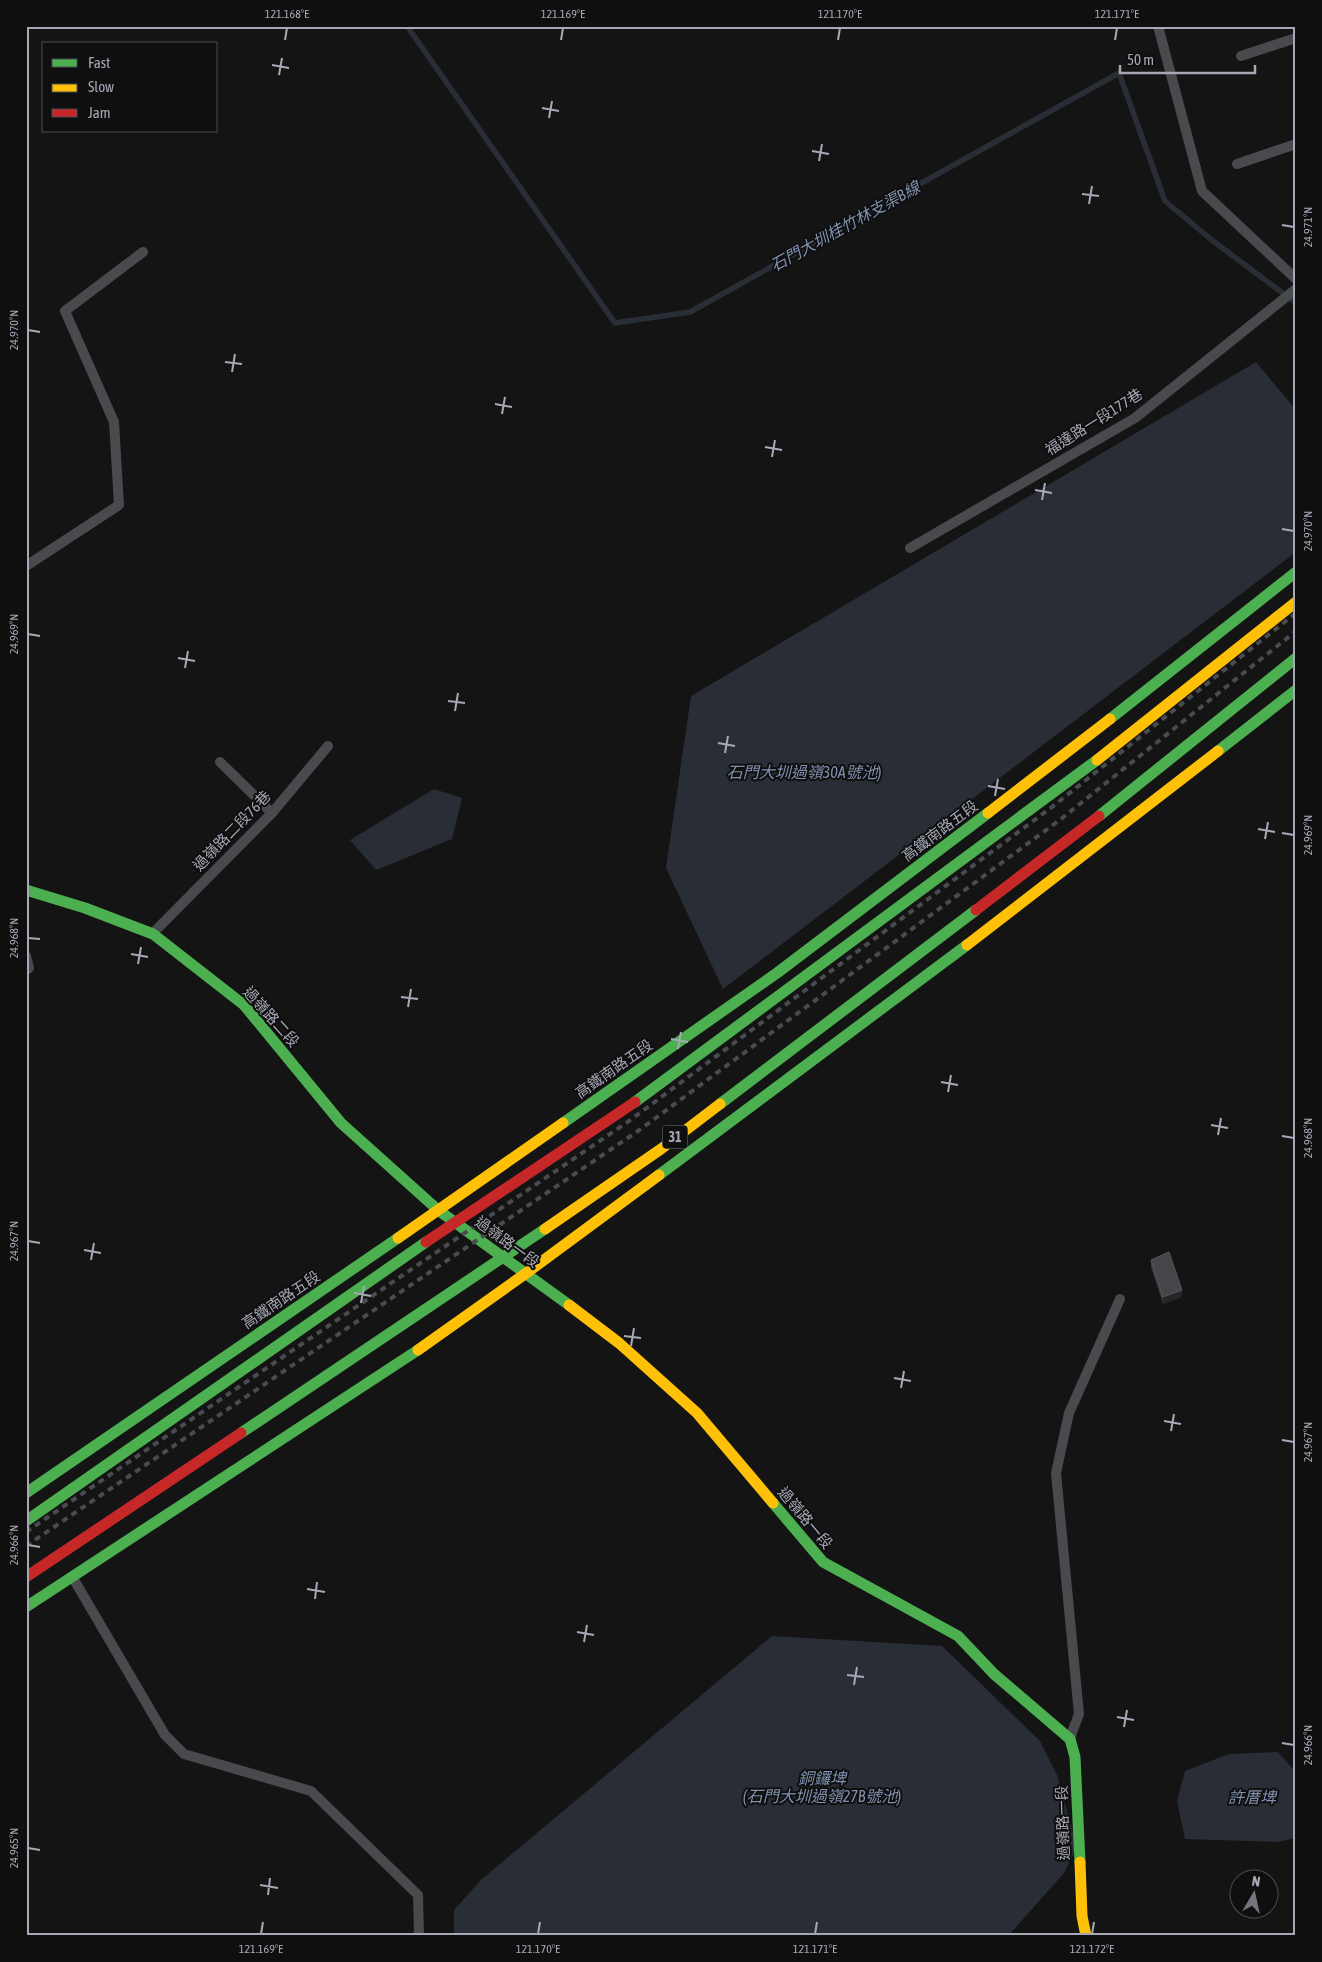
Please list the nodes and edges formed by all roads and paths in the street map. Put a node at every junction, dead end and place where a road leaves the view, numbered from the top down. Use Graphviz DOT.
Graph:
graph roads {
  1 [pos="1158,26"];
  2 [pos="1296,38"];
  3 [pos="1241,56"];
  4 [pos="1296,144"];
  5 [pos="1237,164"];
  6 [pos="143,252"];
  7 [pos="1296,279"];
  8 [pos="1295,290"];
  9 [pos="910,548"];
  10 [pos="26,566"];
  11 [pos="1296,572"];
  12 [pos="1283,583"];
  13 [pos="1296,602"];
  14 [pos="1296,658"];
  15 [pos="1217,665"];
  16 [pos="1296,690"];
  17 [pos="328,746"];
  18 [pos="220,762"];
  19 [pos="1176,786"];
  20 [pos="272,813"];
  21 [pos="1066,842"];
  22 [pos="26,890"];
  23 [pos="153,934"];
  24 [pos="26,956"];
  25 [pos="26,970"];
  26 [pos="438,1210"];
  27 [pos="454,1223"];
  28 [pos="505,1257"];
  29 [pos="525,1274"];
  30 [pos="1120,1299"];
  31 [pos="186,1410"];
  32 [pos="88,1450"];
  33 [pos="26,1493"];
  34 [pos="26,1521"];
  35 [pos="26,1577"];
  36 [pos="72,1578"];
  37 [pos="26,1607"];
  38 [pos="1070,1739"];
  39 [pos="419,1936"];
  40 [pos="1086,1936"];
  1 -- 7 [label="lane"];
  2 -- 3 [label="lane"];
  4 -- 5 [label="lane"];
  6 -- 10 [label="lane"];
  8 -- 9 [label="lane, 福達路一段177巷"];
  11 -- 12 [label="main road, 高鐵南路五段"];
  12 -- 15 [label="main road"];
  12 -- 26 [label="main road, 高鐵南路五段"];
  13 -- 15 [label="main road"];
  14 -- 21 [label="main road, 31"];
  15 -- 27 [label="main road"];
  16 -- 19 [label="main road, 31"];
  17 -- 20 [label="lane, 過嶺路二段76巷"];
  18 -- 20 [label="lane"];
  19 -- 21 [label="main road"];
  19 -- 29 [label="main road, 31"];
  20 -- 23 [label="lane, 過嶺路二段76巷"];
  21 -- 28 [label="main road, 31"];
  22 -- 23 [label="main road, 過嶺路二段"];
  23 -- 26 [label="main road, 過嶺路二段"];
  24 -- 25 [label="lane"];
  26 -- 27 [label="main road, 過嶺路二段"];
  26 -- 32 [label="main road, 高鐵南路五段"];
  27 -- 28 [label="main road, 過嶺路一段"];
  27 -- 31 [label="main road"];
  28 -- 29 [label="main road, 過嶺路一段"];
  28 -- 35 [label="main road, 31"];
  29 -- 36 [label="main road, 31"];
  29 -- 38 [label="main road, 過嶺路一段"];
  30 -- 38 [label="lane"];
  31 -- 32 [label="main road"];
  31 -- 34 [label="main road"];
  32 -- 33 [label="main road, 高鐵南路五段"];
  36 -- 37 [label="main road, 31"];
  36 -- 39 [label="lane"];
  38 -- 40 [label="main road, 過嶺路一段"];
}
